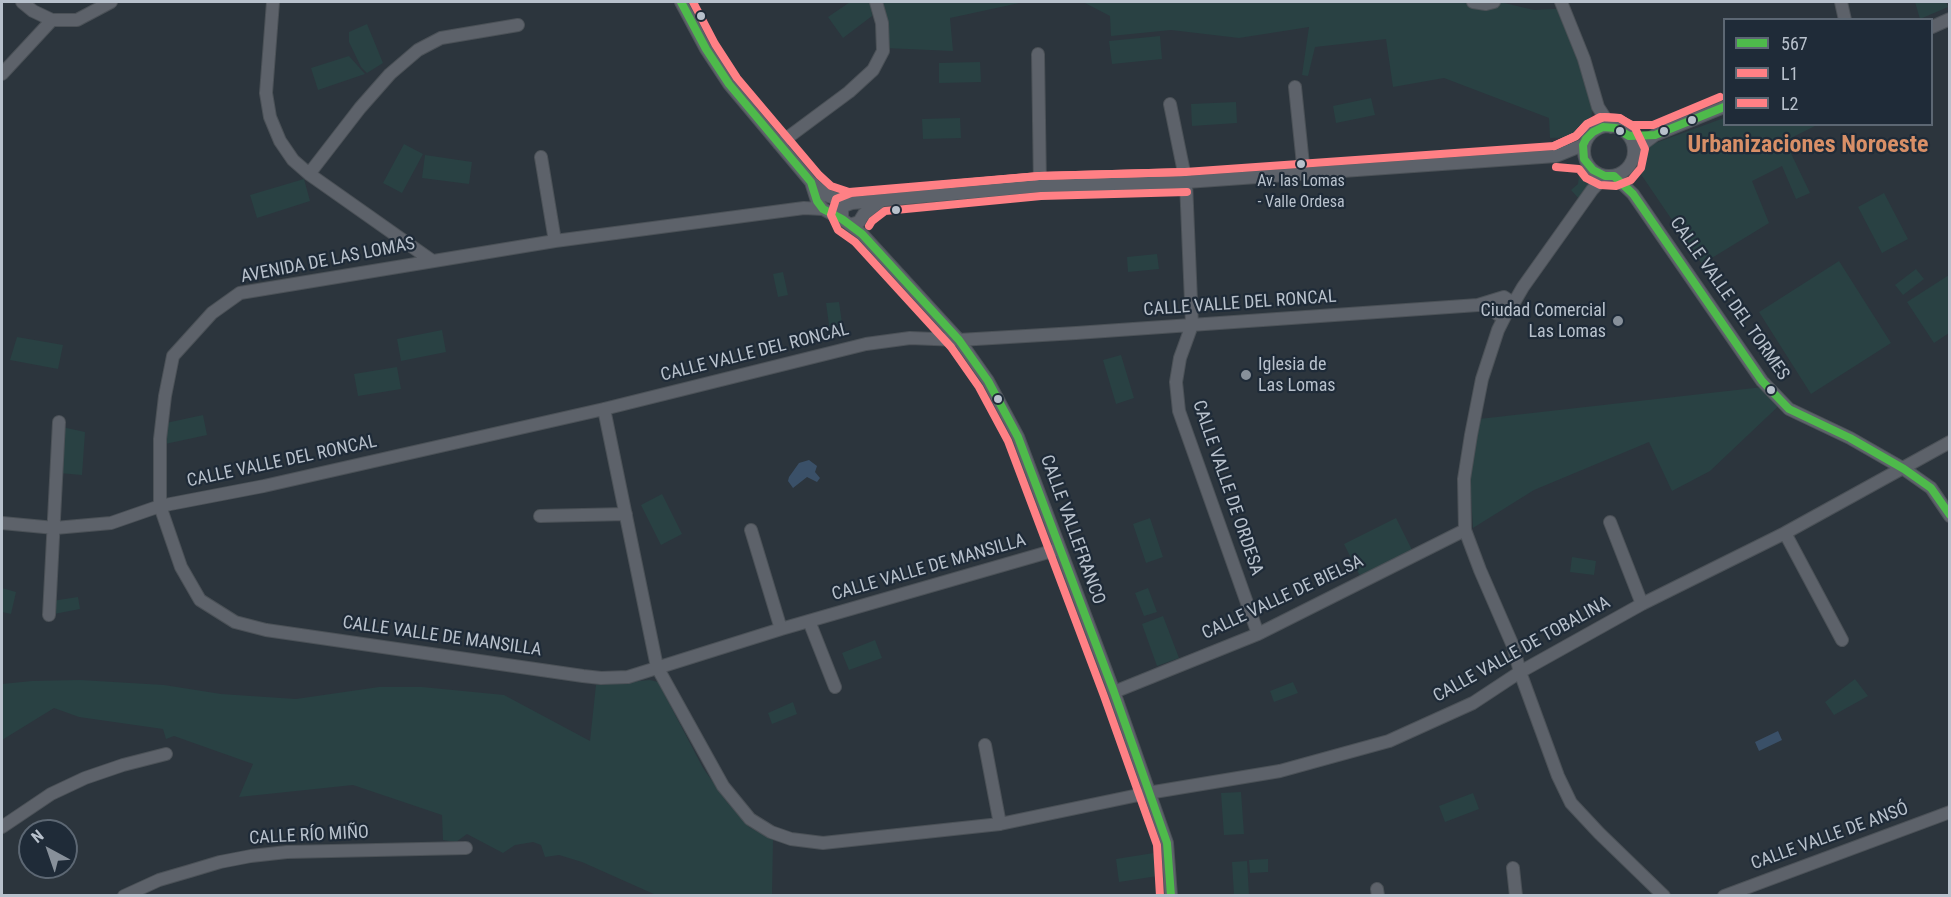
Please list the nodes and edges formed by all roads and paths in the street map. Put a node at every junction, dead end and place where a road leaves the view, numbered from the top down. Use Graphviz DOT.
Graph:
graph roads {
  1 [pos="22,2"];
  2 [pos="111,2"];
  3 [pos="273,2"];
  4 [pos="681,2"];
  5 [pos="876,2"];
  6 [pos="1473,2"];
  7 [pos="1494,2"];
  8 [pos="1561,2"];
  9 [pos="1841,2"];
  10 [pos="1845,18"];
  11 [pos="52,20"];
  12 [pos="518,25"];
  13 [pos="1038,54"];
  14 [pos="2,74"];
  15 [pos="1294,87"];
  16 [pos="1170,104"];
  17 [pos="1598,107"];
  18 [pos="1723,108"];
  19 [pos="1611,128"];
  20 [pos="1593,132"];
  21 [pos="1655,135"];
  22 [pos="1629,136"];
  23 [pos="779,144"];
  24 [pos="1583,145"];
  25 [pos="1635,150"];
  26 [pos="1556,156"];
  27 [pos="541,157"];
  28 [pos="1584,159"];
  29 [pos="1593,170"];
  30 [pos="309,174"];
  31 [pos="1304,174"];
  32 [pos="1615,174"];
  33 [pos="1186,182"];
  34 [pos="1040,186"];
  35 [pos="1592,191"];
  36 [pos="881,201"];
  37 [pos="822,202"];
  38 [pos="850,203"];
  39 [pos="864,214"];
  40 [pos="846,222"];
  41 [pos="555,241"];
  42 [pos="431,260"];
  43 [pos="1502,306"];
  44 [pos="1192,325"];
  45 [pos="959,339"];
  46 [pos="604,409"];
  47 [pos="59,422"];
  48 [pos="1950,442"];
  49 [pos="1904,469"];
  50 [pos="160,506"];
  51 [pos="626,514"];
  52 [pos="540,516"];
  53 [pos="1950,516"];
  54 [pos="1610,522"];
  55 [pos="2,523"];
  56 [pos="55,528"];
  57 [pos="751,530"];
  58 [pos="1465,530"];
  59 [pos="1785,533"];
  60 [pos="1059,549"];
  61 [pos="1642,604"];
  62 [pos="49,615"];
  63 [pos="808,621"];
  64 [pos="781,629"];
  65 [pos="1258,634"];
  66 [pos="1842,640"];
  67 [pos="657,667"];
  68 [pos="1520,672"];
  69 [pos="835,687"];
  70 [pos="1114,692"];
  71 [pos="985,745"];
  72 [pos="166,754"];
  73 [pos="1148,793"];
  74 [pos="1950,812"];
  75 [pos="1000,824"];
  76 [pos="2,826"];
  77 [pos="466,848"];
  78 [pos="1513,868"];
  79 [pos="124,896"];
  80 [pos="1171,896"];
  81 [pos="1516,896"];
  82 [pos="1664,896"];
  83 [pos="1724,896"];
  1 -- 11 [label="street"];
  2 -- 11 [label="street"];
  3 -- 30 [label="street"];
  4 -- 23 [label="street, CALLE VALLEFRANCO"];
  5 -- 23 [label="street"];
  6 -- 7 [label="street"];
  8 -- 17 [label="street"];
  9 -- 10 [label="street"];
  11 -- 14 [label="street"];
  12 -- 30 [label="street"];
  13 -- 34 [label="street"];
  15 -- 31 [label="street"];
  16 -- 33 [label="street, CALLE VALLE DE ORDESA"];
  17 -- 19 [label="street"];
  17 -- 20 [label="street"];
  18 -- 21 [label="street"];
  19 -- 20 [label="street"];
  19 -- 22 [label="street"];
  20 -- 24 [label="street"];
  21 -- 22 [label="street"];
  21 -- 25 [label="street"];
  22 -- 25 [label="street"];
  23 -- 37 [label="street, CALLE VALLEFRANCO"];
  24 -- 26 [label="street"];
  24 -- 28 [label="street"];
  25 -- 32 [label="street"];
  26 -- 28 [label="street"];
  26 -- 31 [label="street"];
  27 -- 41 [label="street"];
  28 -- 29 [label="street"];
  29 -- 32 [label="street"];
  29 -- 35 [label="street"];
  30 -- 42 [label="street"];
  31 -- 33 [label="street"];
  32 -- 35 [label="street"];
  32 -- 49 [label="street, CALLE VALLE DEL TORMES"];
  33 -- 34 [label="street"];
  33 -- 44 [label="street, CALLE VALLE DE ORDESA"];
  34 -- 36 [label="street"];
  35 -- 43 [label="street, CALLE VALLE DEL RONCAL"];
  36 -- 38 [label="street"];
  36 -- 39 [label="street"];
  37 -- 38 [label="street, CALLE VALLEFRANCO"];
  37 -- 40 [label="street, CALLE VALLEFRANCO"];
  37 -- 41 [label="street, AVENIDA DE LAS LOMAS"];
  38 -- 39 [label="street"];
  38 -- 40 [label="street"];
  39 -- 40 [label="street"];
  40 -- 45 [label="street, CALLE VALLEFRANCO"];
  41 -- 42 [label="street, AVENIDA DE LAS LOMAS"];
  42 -- 50 [label="street, AVENIDA DE LAS LOMAS"];
  43 -- 44 [label="street, CALLE VALLE DEL RONCAL"];
  43 -- 58 [label="street"];
  44 -- 45 [label="street, CALLE VALLE DEL RONCAL"];
  44 -- 65 [label="street, CALLE VALLE DE ORDESA"];
  45 -- 46 [label="street, CALLE VALLE DEL RONCAL"];
  45 -- 60 [label="street, CALLE VALLEFRANCO"];
  46 -- 50 [label="street, CALLE VALLE DEL RONCAL"];
  46 -- 51 [label="street, CALLE VALLE DE TOBALINA"];
  47 -- 56 [label="street"];
  48 -- 49 [label="street, CALLE VALLE DE TOBALINA"];
  49 -- 53 [label="street, CALLE VALLE DEL TORMES"];
  49 -- 59 [label="street, CALLE VALLE DE TOBALINA"];
  50 -- 56 [label="street, CALLE VALLE DEL RONCAL"];
  50 -- 67 [label="street, CALLE VALLE DE MANSILLA"];
  51 -- 52 [label="street"];
  51 -- 67 [label="street, CALLE VALLE DE TOBALINA"];
  54 -- 61 [label="street"];
  55 -- 56 [label="street, CALLE VALLE DEL RONCAL"];
  56 -- 62 [label="street"];
  57 -- 64 [label="street"];
  58 -- 65 [label="street, CALLE VALLE DE BIELSA"];
  58 -- 68 [label="street"];
  59 -- 61 [label="street, CALLE VALLE DE TOBALINA"];
  59 -- 66 [label="street"];
  60 -- 63 [label="street, CALLE VALLE DE MANSILLA"];
  60 -- 70 [label="street, CALLE VALLEFRANCO"];
  61 -- 68 [label="street, CALLE VALLE DE TOBALINA"];
  63 -- 64 [label="street, CALLE VALLE DE MANSILLA"];
  63 -- 69 [label="street"];
  64 -- 67 [label="street, CALLE VALLE DE MANSILLA"];
  65 -- 70 [label="street, CALLE VALLE DE BIELSA"];
  67 -- 75 [label="street, CALLE VALLE DE TOBALINA"];
  68 -- 73 [label="street, CALLE VALLE DE TOBALINA"];
  68 -- 82 [label="street"];
  70 -- 73 [label="street, CALLE VALLEFRANCO"];
  71 -- 75 [label="street"];
  72 -- 76 [label="street"];
  73 -- 75 [label="street, CALLE VALLE DE TOBALINA"];
  73 -- 80 [label="street, CALLE VALLEFRANCO"];
  74 -- 83 [label="street, CALLE VALLE DE ANSÓ"];
  77 -- 79 [label="street, CALLE RÍO MIÑO"];
  78 -- 81 [label="street"];
}
